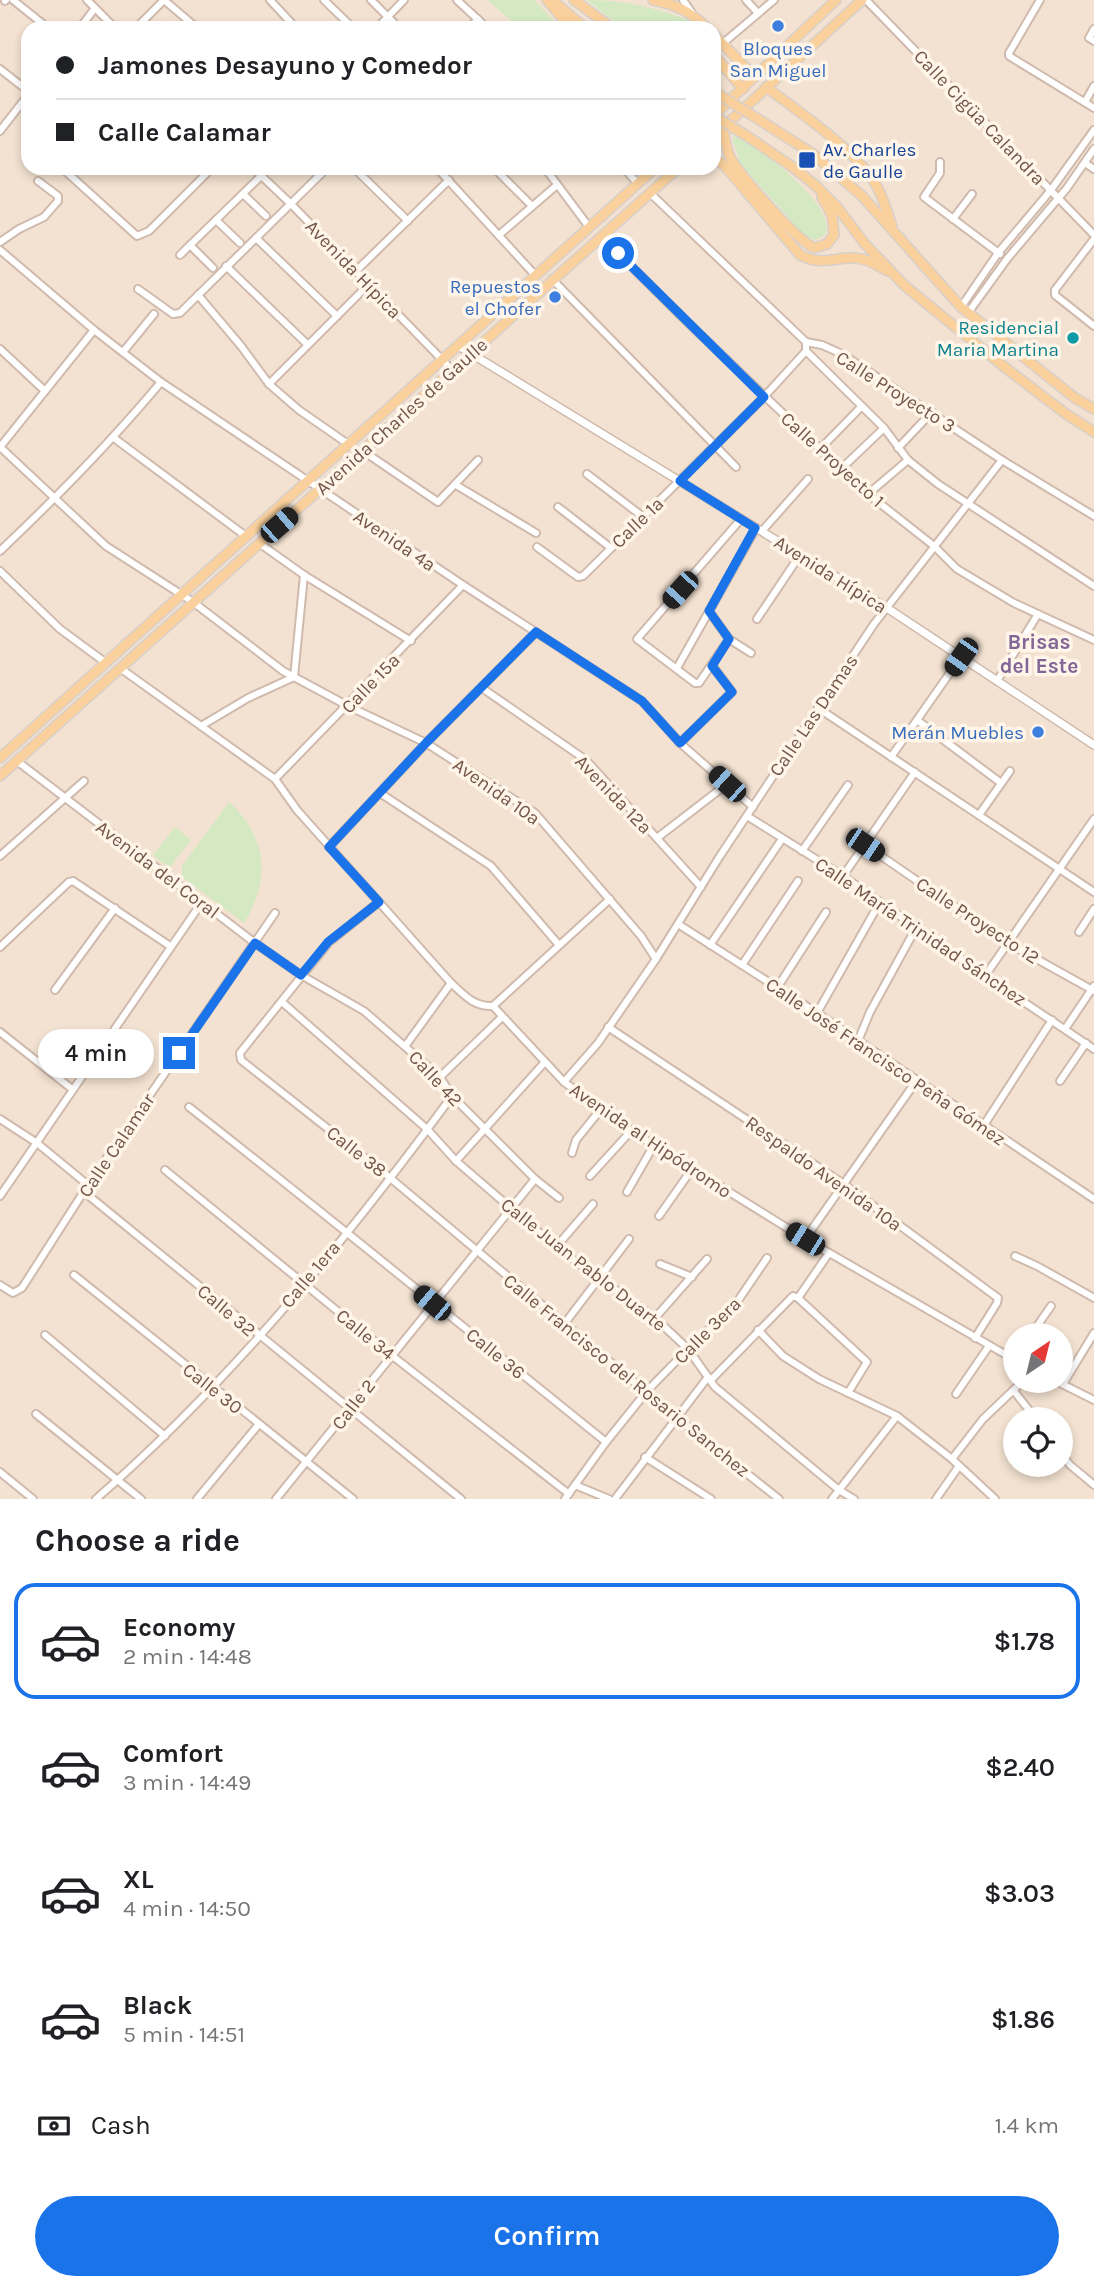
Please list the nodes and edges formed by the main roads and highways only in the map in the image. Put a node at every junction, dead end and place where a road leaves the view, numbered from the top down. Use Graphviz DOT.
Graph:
graph roads {
  1 [pos="550,0"];
  2 [pos="574,0"];
  3 [pos="653,0"];
  4 [pos="836,0"];
  5 [pos="864,0"];
  6 [pos="566,21"];
  7 [pos="576,21"];
  8 [pos="602,21"];
  9 [pos="700,21"];
  10 [pos="721,43"];
  11 [pos="721,63"];
  12 [pos="755,77"];
  13 [pos="766,87"];
  14 [pos="743,89"];
  15 [pos="721,96"];
  16 [pos="721,109"];
  17 [pos="721,120"];
  18 [pos="723,127"];
  19 [pos="721,163"];
  20 [pos="648,175"];
  21 [pos="670,175"];
  22 [pos="816,186"];
  23 [pos="893,231"];
  24 [pos="895,275"];
  25 [pos="1094,409"];
  26 [pos="1094,432"];
  27 [pos="0,758"];
  28 [pos="0,776"];
  1 -- 6 [label="main road"];
  1 -- 7 [label="main road"];
  2 -- 8 [label="main road"];
  3 -- 9 [label="main road"];
  4 -- 12 [label="main road"];
  5 -- 13 [label="main road"];
  10 -- 12 [label="main road"];
  11 -- 14 [label="main road"];
  12 -- 14 [label="main road"];
  13 -- 18 [label="main road"];
  13 -- 23 [label="main road"];
  14 -- 16 [label="main road"];
  15 -- 23 [label="main road, bridge"];
  17 -- 22 [label="main road, bridge"];
  18 -- 22 [label="main road"];
  19 -- 24 [label="main road"];
  20 -- 27 [label="main road, Avenida Charles de Gaulle"];
  21 -- 28 [label="main road, Avenida Charles de Gaulle"];
  22 -- 24 [label="main road"];
  23 -- 25 [label="main road"];
  24 -- 26 [label="main road"];
}
